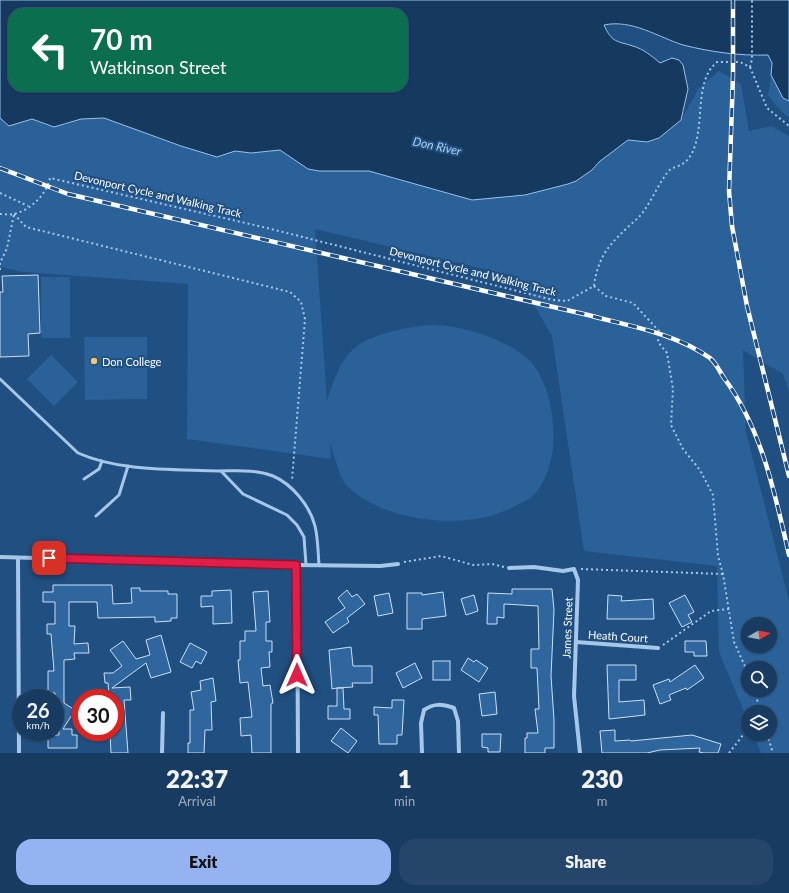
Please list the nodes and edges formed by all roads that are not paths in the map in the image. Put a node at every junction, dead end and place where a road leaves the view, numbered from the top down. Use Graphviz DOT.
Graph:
graph roads {
  1 [pos="0,380"];
  2 [pos="102,461"];
  3 [pos="128,466"];
  4 [pos="221,471"];
  5 [pos="84,479"];
  6 [pos="96,516"];
  7 [pos="0,558"];
  8 [pos="18,558"];
  9 [pos="398,564"];
  10 [pos="296,565"];
  11 [pos="306,565"];
  12 [pos="319,565"];
  13 [pos="509,568"];
  14 [pos="576,642"];
  15 [pos="658,648"];
  16 [pos="163,713"];
  17 [pos="19,753"];
  18 [pos="162,753"];
  19 [pos="298,753"];
  20 [pos="422,753"];
  21 [pos="459,753"];
  22 [pos="580,753"];
  1 -- 2 [label="lane"];
  2 -- 3 [label="lane"];
  2 -- 5 [label="lane"];
  3 -- 4 [label="lane"];
  3 -- 6 [label="lane"];
  4 -- 11 [label="lane"];
  4 -- 12 [label="lane"];
  7 -- 8 [label="street"];
  8 -- 10 [label="street"];
  8 -- 17 [label="street"];
  9 -- 12 [label="street"];
  10 -- 11 [label="street"];
  10 -- 19 [label="street"];
  11 -- 12 [label="street"];
  13 -- 14 [label="street, James Street"];
  14 -- 15 [label="street, Heath Court"];
  14 -- 22 [label="street, James Street"];
  16 -- 18 [label="street"];
  20 -- 21 [label="street"];
}
